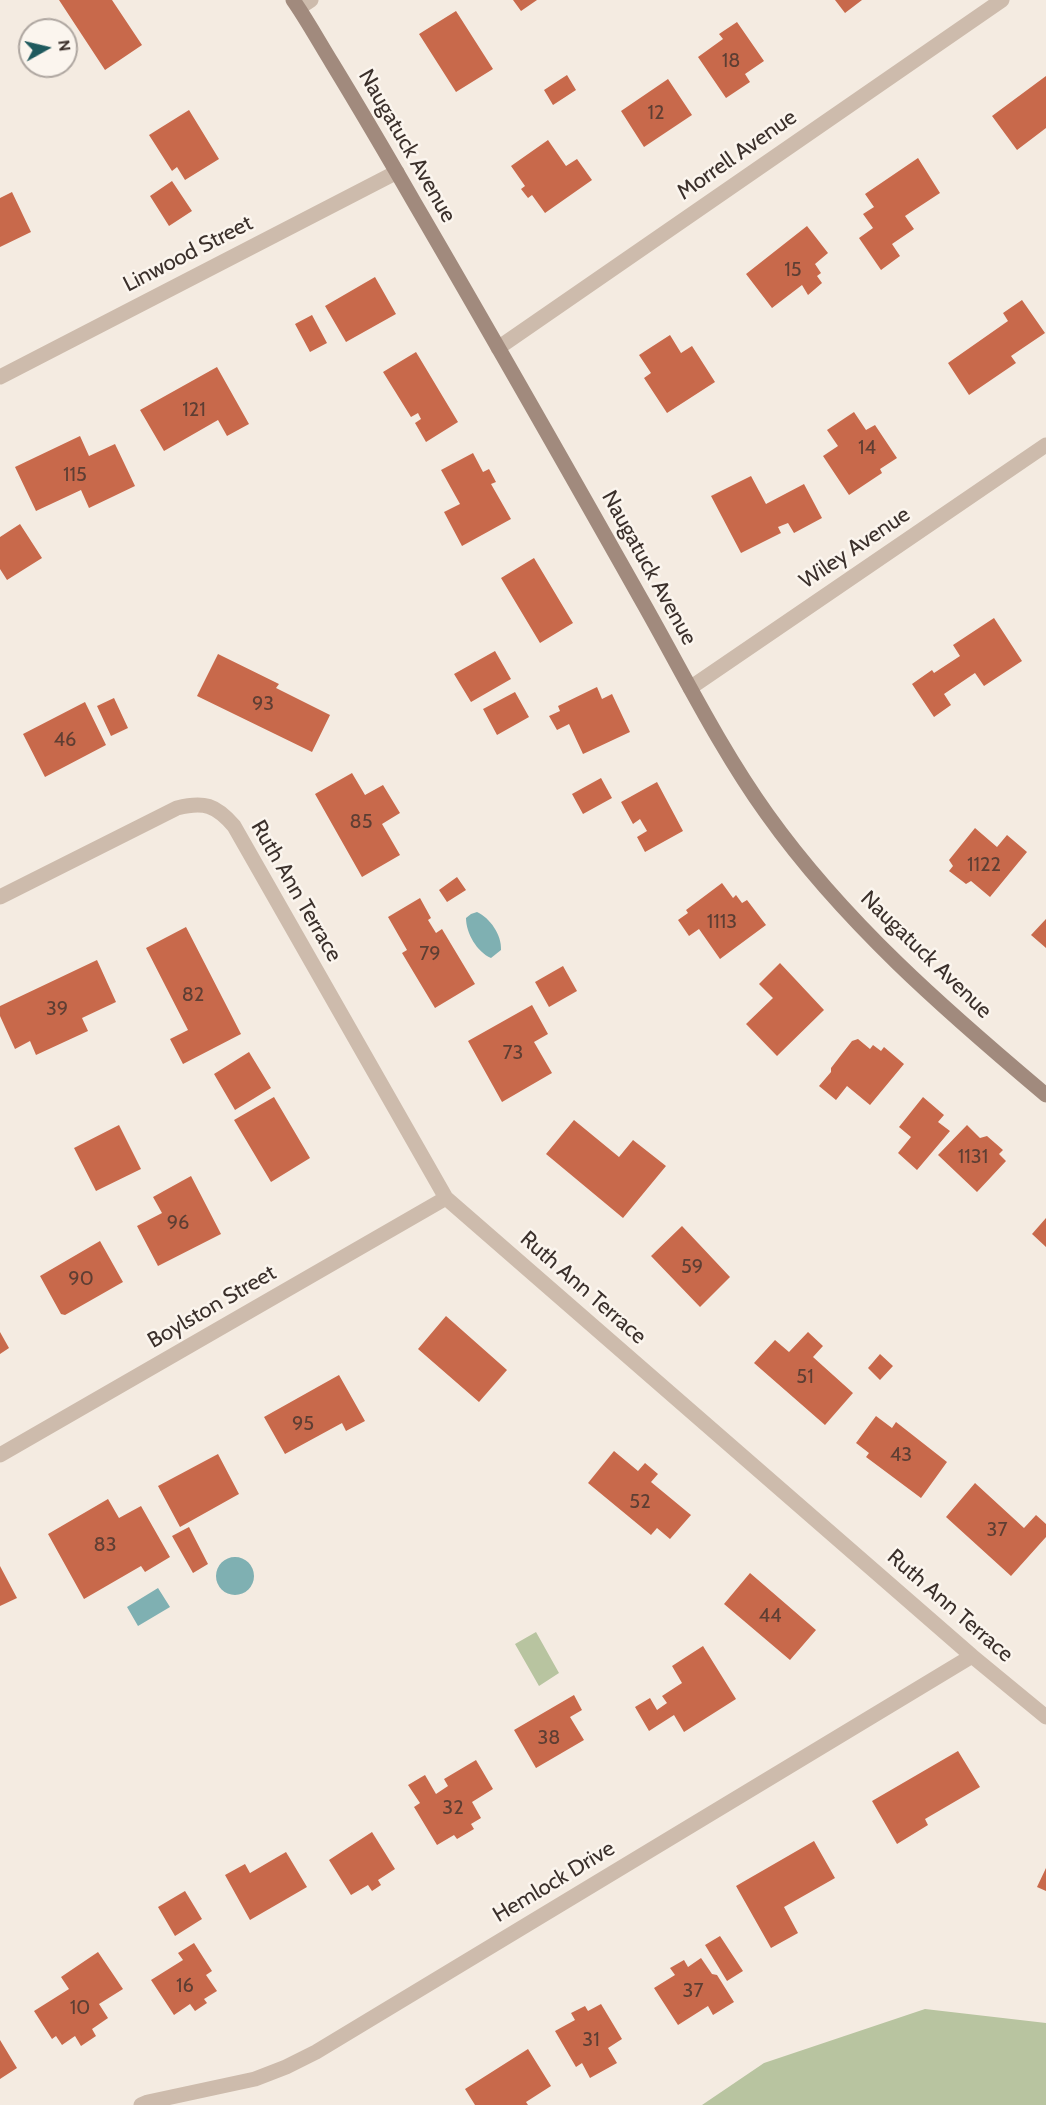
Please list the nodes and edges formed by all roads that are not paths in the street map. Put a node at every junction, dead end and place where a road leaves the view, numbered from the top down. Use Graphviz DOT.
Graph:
graph roads {
  1 [pos="1002,0"];
  2 [pos="301,3"];
  3 [pos="396,172"];
  4 [pos="498,348"];
  5 [pos="0,377"];
  6 [pos="1046,445"];
  7 [pos="690,688"];
  8 [pos="0,897"];
  9 [pos="1046,1095"];
  10 [pos="446,1198"];
  11 [pos="0,1455"];
  12 [pos="972,1656"];
  13 [pos="1046,1717"];
  14 [pos="141,2105"];
  1 -- 4 [label="street, Morrell Avenue"];
  2 -- 3 [label="main road, Naugatuck Avenue"];
  3 -- 4 [label="main road, Naugatuck Avenue"];
  3 -- 5 [label="street, Linwood Street"];
  4 -- 7 [label="main road, Naugatuck Avenue"];
  6 -- 7 [label="street, Wiley Avenue"];
  7 -- 9 [label="main road, Naugatuck Avenue"];
  8 -- 10 [label="street, Ruth Ann Terrace"];
  10 -- 11 [label="street, Boylston Street"];
  10 -- 12 [label="street, Ruth Ann Terrace"];
  12 -- 13 [label="street, Ruth Ann Terrace"];
  12 -- 14 [label="street, Hemlock Drive"];
}
